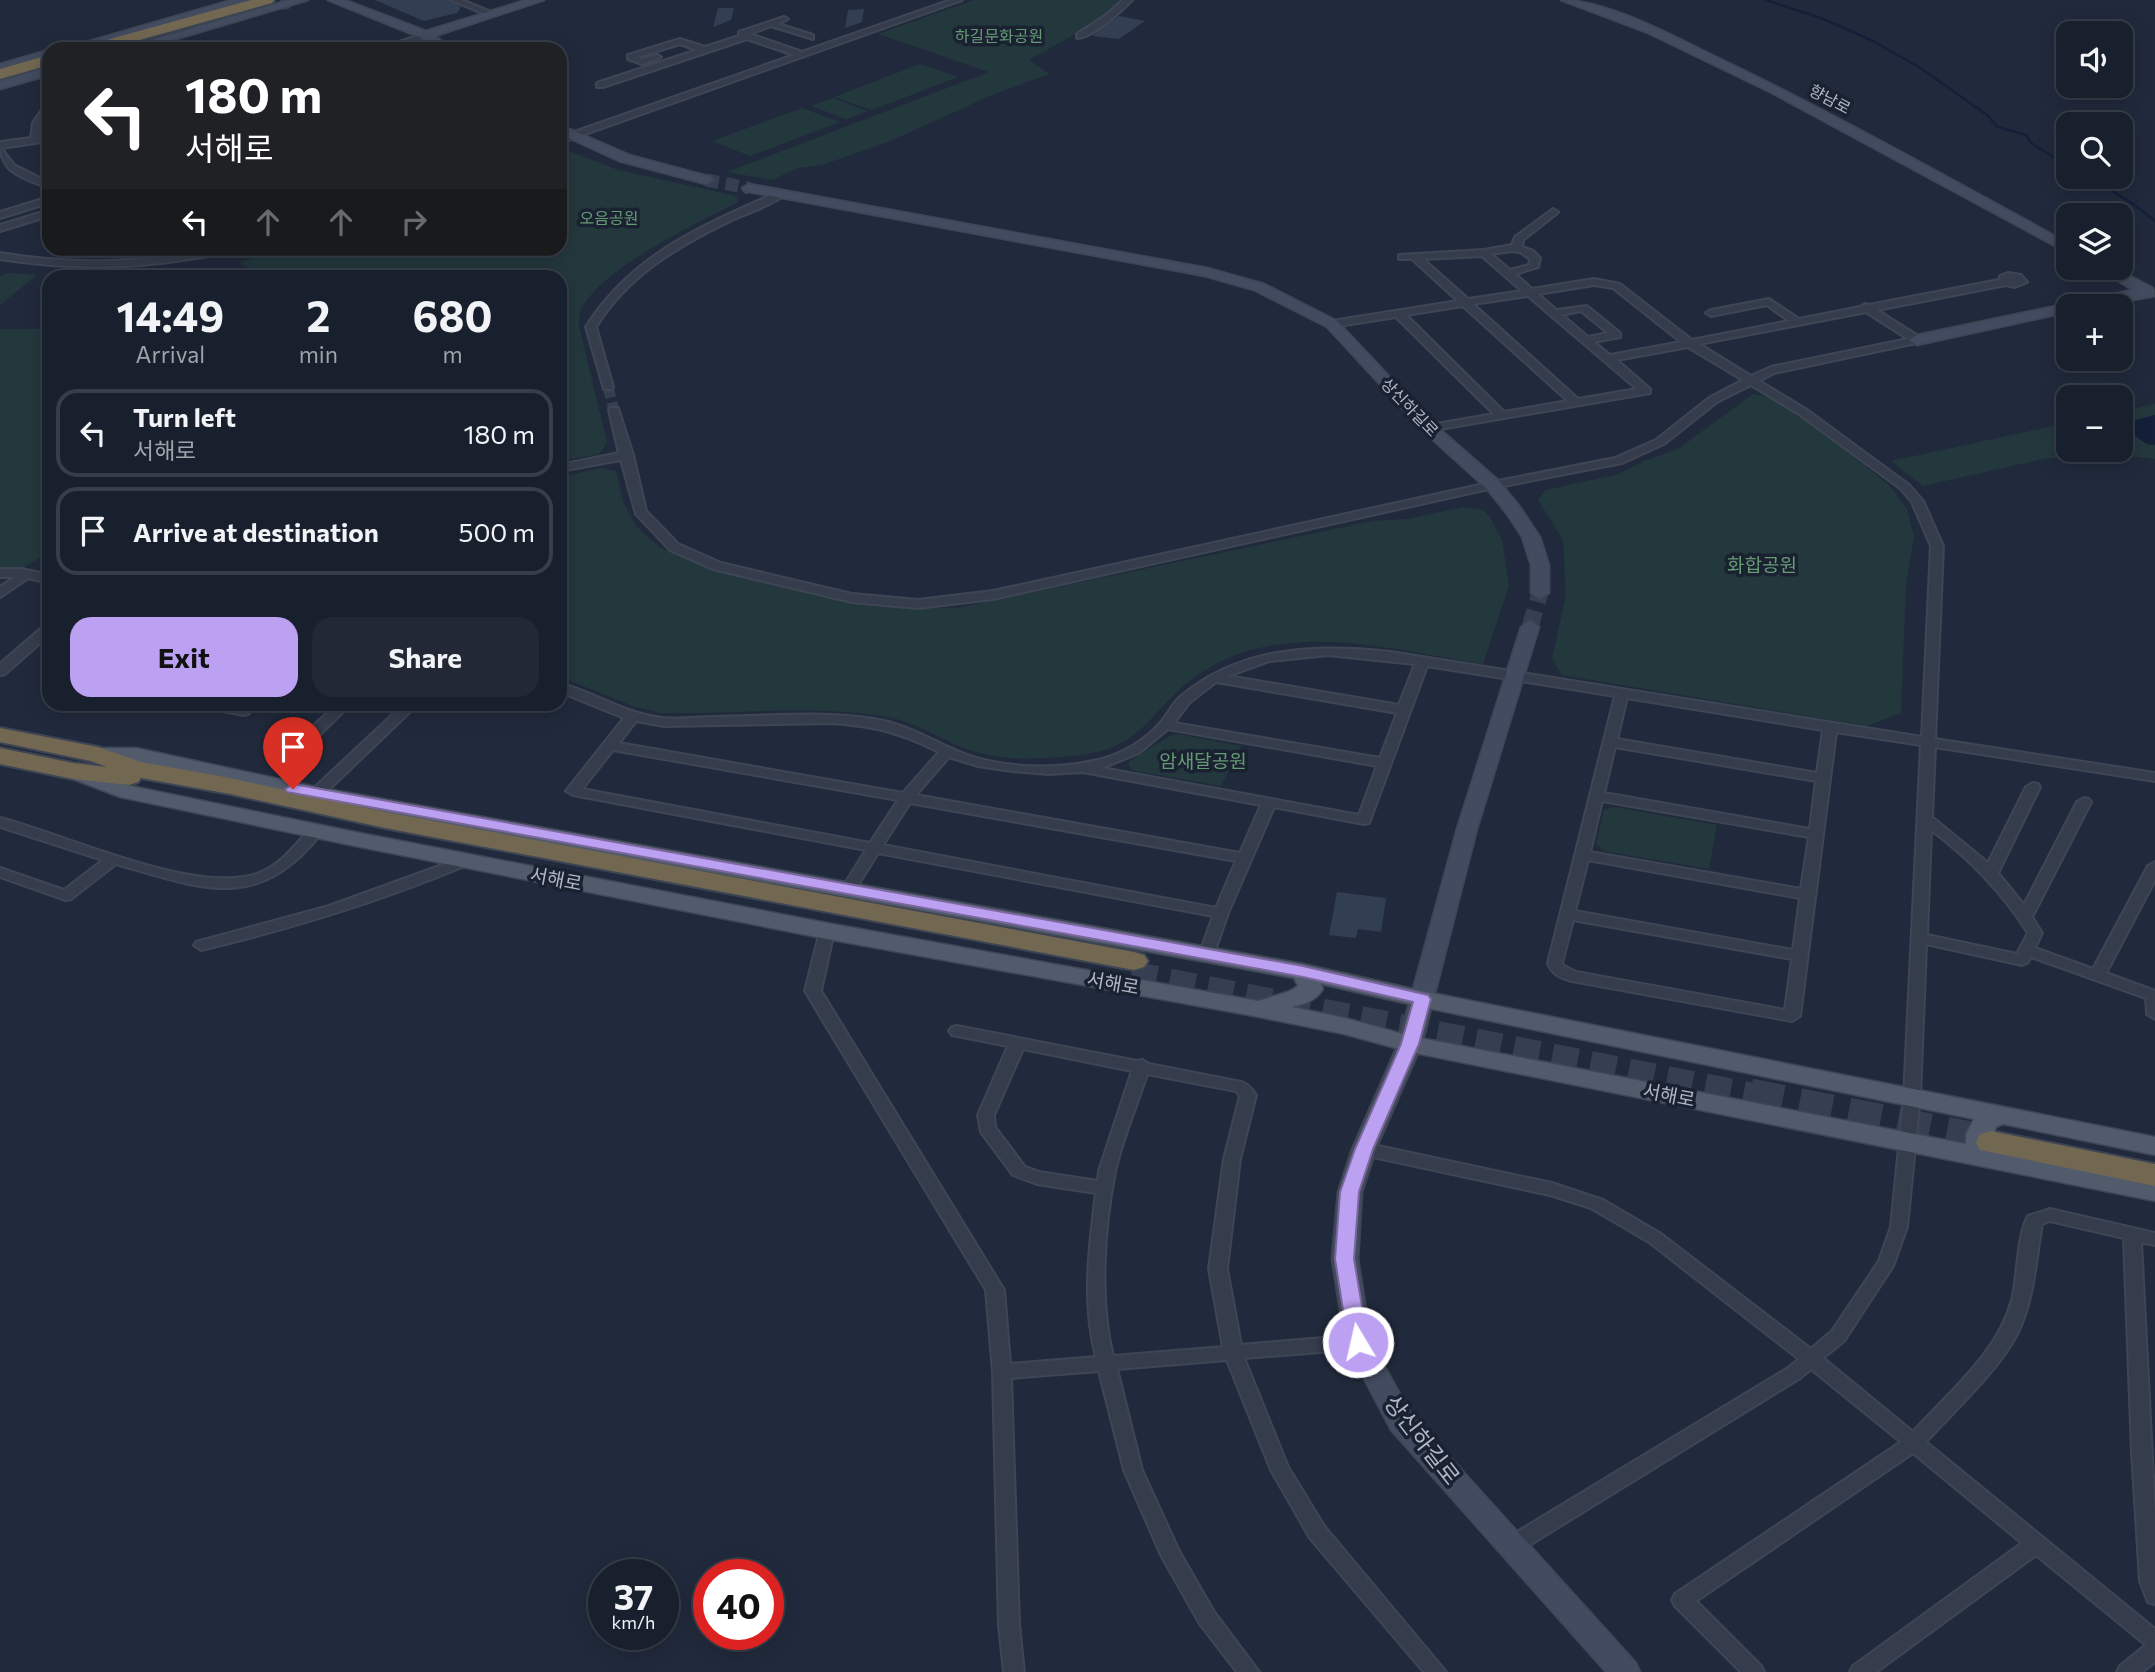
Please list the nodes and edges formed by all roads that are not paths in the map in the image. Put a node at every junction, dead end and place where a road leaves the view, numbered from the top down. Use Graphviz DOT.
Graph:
graph roads {
  1 [pos="245,0"];
  2 [pos="302,0"];
  3 [pos="334,0"];
  4 [pos="455,0"];
  5 [pos="538,0"];
  6 [pos="958,0"];
  7 [pos="1128,0"];
  8 [pos="1567,0"];
  9 [pos="282,2"];
  10 [pos="492,14"];
  11 [pos="426,35"];
  12 [pos="747,36"];
  13 [pos="1080,36"];
  14 [pos="810,37"];
  15 [pos="93,42"];
  16 [pos="119,42"];
  17 [pos="135,42"];
  18 [pos="152,42"];
  19 [pos="404,42"];
  20 [pos="436,42"];
  21 [pos="691,46"];
  22 [pos="704,50"];
  23 [pos="799,54"];
  24 [pos="42,56"];
  25 [pos="42,65"];
  26 [pos="0,68"];
  27 [pos="42,73"];
  28 [pos="0,76"];
  29 [pos="0,85"];
  30 [pos="600,85"];
  31 [pos="42,116"];
  32 [pos="567,134"];
  33 [pos="567,136"];
  34 [pos="42,139"];
  35 [pos="35,140"];
  36 [pos="1,152"];
  37 [pos="12,167"];
  38 [pos="0,170"];
  39 [pos="706,180"];
  40 [pos="41,182"];
  41 [pos="749,188"];
  42 [pos="781,194"];
  43 [pos="42,202"];
  44 [pos="1553,212"];
  45 [pos="42,214"];
  46 [pos="0,215"];
  47 [pos="0,228"];
  48 [pos="2056,243"];
  49 [pos="1517,247"];
  50 [pos="1483,253"];
  51 [pos="0,256"];
  52 [pos="175,256"];
  53 [pos="1414,256"];
  54 [pos="1402,257"];
  55 [pos="1508,273"];
  56 [pos="2127,280"];
  57 [pos="2005,282"];
  58 [pos="1529,292"];
  59 [pos="2152,293"];
  60 [pos="2133,296"];
  61 [pos="1465,303"];
  62 [pos="1865,307"];
  63 [pos="2056,311"];
  64 [pos="1398,313"];
  65 [pos="1554,313"];
  66 [pos="1712,314"];
  67 [pos="1798,323"];
  68 [pos="1332,324"];
  69 [pos="1586,340"];
  70 [pos="1917,340"];
  71 [pos="1691,344"];
  72 [pos="1608,359"];
  73 [pos="1749,380"];
  74 [pos="608,387"];
  75 [pos="1576,403"];
  76 [pos="614,410"];
  77 [pos="1502,416"];
  78 [pos="1429,428"];
  79 [pos="627,455"];
  80 [pos="567,467"];
  81 [pos="1493,485"];
  82 [pos="0,573"];
  83 [pos="26,574"];
  84 [pos="42,577"];
  85 [pos="0,593"];
  86 [pos="1540,593"];
  87 [pos="1530,627"];
  88 [pos="42,634"];
  89 [pos="1422,662"];
  90 [pos="0,671"];
  91 [pos="1515,675"];
  92 [pos="1215,678"];
  93 [pos="567,690"];
  94 [pos="1622,693"];
  95 [pos="1404,710"];
  96 [pos="337,711"];
  97 [pos="404,711"];
  98 [pos="633,716"];
  99 [pos="1165,725"];
  100 [pos="1830,727"];
  101 [pos="0,735"];
  102 [pos="1609,742"];
  103 [pos="1928,743"];
  104 [pos="610,745"];
  105 [pos="300,746"];
  106 [pos="948,751"];
  107 [pos="0,755"];
  108 [pos="98,755"];
  109 [pos="1385,763"];
  110 [pos="1076,767"];
  111 [pos="73,771"];
  112 [pos="2155,777"];
  113 [pos="1824,778"];
  114 [pos="2033,788"];
  115 [pos="316,794"];
  116 [pos="1596,796"];
  117 [pos="909,798"];
  118 [pos="1269,802"];
  119 [pos="2084,802"];
  120 [pos="1924,820"];
  121 [pos="0,822"];
  122 [pos="316,831"];
  123 [pos="1816,834"];
  124 [pos="875,848"];
  125 [pos="1582,855"];
  126 [pos="1245,858"];
  127 [pos="114,859"];
  128 [pos="464,861"];
  129 [pos="2155,866"];
  130 [pos="0,872"];
  131 [pos="1991,872"];
  132 [pos="848,890"];
  133 [pos="1809,895"];
  134 [pos="1221,913"];
  135 [pos="1567,914"];
  136 [pos="2025,917"];
  137 [pos="827,931"];
  138 [pos="1919,938"];
  139 [pos="201,945"];
  140 [pos="2027,950"];
  141 [pos="1206,956"];
  142 [pos="1800,957"];
  143 [pos="1303,972"];
  144 [pos="2097,976"];
  145 [pos="2154,996"];
  146 [pos="1422,999"];
  147 [pos="1254,1008"];
  148 [pos="2155,1014"];
  149 [pos="957,1031"];
  150 [pos="1018,1042"];
  151 [pos="1410,1044"];
  152 [pos="1142,1065"];
  153 [pos="1912,1097"];
  154 [pos="1995,1136"];
  155 [pos="1907,1142"];
  156 [pos="2155,1146"];
  157 [pos="1364,1149"];
  158 [pos="2155,1161"];
  159 [pos="2155,1175"];
  160 [pos="1105,1188"];
  161 [pos="2155,1191"];
  162 [pos="2132,1234"];
  163 [pos="2155,1239"];
  164 [pos="1358,1342"];
  165 [pos="1233,1352"];
  166 [pos="1812,1359"];
  167 [pos="1106,1364"];
  168 [pos="1002,1372"];
  169 [pos="1914,1443"];
  170 [pos="2036,1544"];
  171 [pos="1511,1546"];
  172 [pos="2155,1596"];
  173 [pos="2155,1641"];
  174 [pos="2155,1650"];
  175 [pos="1014,1672"];
  176 [pos="1249,1672"];
  177 [pos="1436,1672"];
  178 [pos="1625,1672"];
  179 [pos="1754,1672"];
  180 [pos="1860,1672"];
  181 [pos="2127,1672"];
  1 -- 15 [label="street"];
  2 -- 9 [label="street"];
  3 -- 11 [label="street"];
  4 -- 10 [label="street"];
  5 -- 10 [label="street"];
  6 -- 23 [label="street"];
  7 -- 13 [label="street"];
  8 -- 48 [label="street, 향남로"];
  9 -- 16 [label="highway"];
  9 -- 17 [label="highway"];
  9 -- 18 [label="street"];
  10 -- 11 [label="street"];
  11 -- 19 [label="street"];
  11 -- 20 [label="street"];
  12 -- 14 [label="street"];
  12 -- 22 [label="street"];
  12 -- 23 [label="street"];
  21 -- 21 [label="street"];
  21 -- 22 [label="street"];
  22 -- 30 [label="street"];
  23 -- 32 [label="street"];
  24 -- 26 [label="street"];
  25 -- 28 [label="highway"];
  27 -- 29 [label="street"];
  31 -- 35 [label="street"];
  33 -- 39 [label="street"];
  34 -- 35 [label="street"];
  35 -- 36 [label="street"];
  36 -- 37 [label="street"];
  37 -- 38 [label="street"];
  37 -- 40 [label="street"];
  41 -- 42 [label="street"];
  42 -- 68 [label="street"];
  42 -- 74 [label="street"];
  43 -- 46 [label="street"];
  44 -- 49 [label="street"];
  45 -- 47 [label="street"];
  49 -- 50 [label="street"];
  49 -- 55 [label="street"];
  50 -- 53 [label="street"];
  50 -- 55 [label="street"];
  51 -- 52 [label="street"];
  53 -- 54 [label="street"];
  53 -- 61 [label="street"];
  55 -- 58 [label="street"];
  56 -- 59 [label="street"];
  57 -- 62 [label="street"];
  58 -- 61 [label="street"];
  58 -- 65 [label="street"];
  58 -- 71 [label="street"];
  59 -- 60 [label="street"];
  61 -- 64 [label="street"];
  61 -- 75 [label="street"];
  62 -- 67 [label="street"];
  62 -- 70 [label="street"];
  63 -- 70 [label="street"];
  64 -- 68 [label="street"];
  64 -- 77 [label="street"];
  65 -- 69 [label="street"];
  65 -- 69 [label="street"];
  66 -- 67 [label="street"];
  67 -- 71 [label="street"];
  68 -- 78 [label="street, 상신하길로"];
  69 -- 72 [label="street"];
  70 -- 73 [label="street"];
  71 -- 72 [label="street"];
  71 -- 73 [label="street"];
  72 -- 75 [label="street"];
  73 -- 81 [label="street"];
  73 -- 103 [label="street"];
  75 -- 77 [label="street"];
  76 -- 79 [label="street"];
  77 -- 78 [label="street"];
  78 -- 81 [label="street, 상신하길로"];
  79 -- 80 [label="street"];
  79 -- 81 [label="street"];
  81 -- 86 [label="street, 상신하길로"];
  82 -- 83 [label="street"];
  83 -- 84 [label="street"];
  83 -- 85 [label="street"];
  87 -- 91 [label="street, 상신하길로"];
  88 -- 90 [label="street"];
  89 -- 91 [label="street"];
  89 -- 92 [label="street"];
  89 -- 95 [label="street"];
  91 -- 94 [label="street"];
  91 -- 146 [label="street, 상신하길로"];
  92 -- 95 [label="street"];
  92 -- 99 [label="street"];
  93 -- 98 [label="street"];
  94 -- 100 [label="street"];
  94 -- 102 [label="street"];
  95 -- 109 [label="street"];
  96 -- 105 [label="street"];
  97 -- 115 [label="street"];
  98 -- 104 [label="street"];
  98 -- 106 [label="street"];
  99 -- 109 [label="street"];
  99 -- 110 [label="street"];
  100 -- 103 [label="street"];
  100 -- 113 [label="street"];
  101 -- 108 [label="highway, 서해로"];
  102 -- 113 [label="street"];
  102 -- 116 [label="street"];
  103 -- 112 [label="street"];
  103 -- 120 [label="street"];
  104 -- 117 [label="street"];
  104 -- 124 [label="street"];
  106 -- 110 [label="street"];
  106 -- 117 [label="street"];
  107 -- 111 [label="highway, 서해로"];
  108 -- 111 [label="highway, 서해로"];
  108 -- 115 [label="main road, 서해로"];
  109 -- 118 [label="street"];
  110 -- 118 [label="street"];
  111 -- 122 [label="main road, 서해로"];
  113 -- 123 [label="street"];
  114 -- 131 [label="street"];
  115 -- 132 [label="main road, 서해로"];
  116 -- 123 [label="street"];
  116 -- 125 [label="street"];
  117 -- 124 [label="street"];
  117 -- 126 [label="street"];
  118 -- 126 [label="street"];
  119 -- 136 [label="street"];
  120 -- 131 [label="street"];
  120 -- 138 [label="street"];
  121 -- 127 [label="street"];
  122 -- 127 [label="street"];
  122 -- 128 [label="main road, 서해로"];
  123 -- 133 [label="street"];
  124 -- 132 [label="street"];
  124 -- 134 [label="street"];
  125 -- 133 [label="street"];
  125 -- 135 [label="street"];
  126 -- 134 [label="street"];
  127 -- 130 [label="street"];
  128 -- 137 [label="main road, 서해로"];
  128 -- 139 [label="street"];
  129 -- 144 [label="street"];
  131 -- 136 [label="street"];
  132 -- 141 [label="main road, 서해로"];
  133 -- 142 [label="street"];
  134 -- 141 [label="street"];
  135 -- 142 [label="street"];
  135 -- 142 [label="street"];
  136 -- 140 [label="street"];
  137 -- 147 [label="main road, 서해로"];
  137 -- 168 [label="street"];
  138 -- 140 [label="street"];
  138 -- 153 [label="street"];
  140 -- 144 [label="street"];
  141 -- 143 [label="main road, 서해로"];
  143 -- 146 [label="main road, 서해로"];
  143 -- 147 [label="main road"];
  144 -- 145 [label="street"];
  145 -- 148 [label="street"];
  146 -- 151 [label="street, 상신하길로"];
  146 -- 153 [label="main road, 서해로"];
  147 -- 151 [label="main road, 서해로"];
  149 -- 150 [label="street"];
  150 -- 152 [label="street"];
  150 -- 160 [label="street"];
  151 -- 155 [label="main road, 서해로"];
  151 -- 157 [label="street, 상신하길로"];
  152 -- 160 [label="street"];
  152 -- 165 [label="street"];
  153 -- 154 [label="main road, 서해로"];
  153 -- 155 [label="street"];
  154 -- 155 [label="main road, 서해로"];
  154 -- 156 [label="main road, 서해로"];
  154 -- 158 [label="highway, 서해로"];
  154 -- 159 [label="highway, 서해로"];
  154 -- 161 [label="main road, 서해로"];
  155 -- 166 [label="street"];
  157 -- 164 [label="street, 상신하길로"];
  157 -- 166 [label="street"];
  160 -- 167 [label="street"];
  162 -- 163 [label="street"];
  162 -- 169 [label="street"];
  162 -- 172 [label="street"];
  164 -- 165 [label="street"];
  164 -- 171 [label="street, 상신하길로"];
  165 -- 167 [label="street"];
  165 -- 177 [label="street"];
  166 -- 169 [label="street"];
  166 -- 171 [label="street"];
  167 -- 168 [label="street"];
  167 -- 176 [label="street"];
  168 -- 175 [label="street"];
  169 -- 170 [label="street"];
  169 -- 179 [label="street"];
  170 -- 173 [label="street"];
  170 -- 180 [label="street"];
  171 -- 178 [label="street, 상신하길로"];
  174 -- 181 [label="street"];
}
